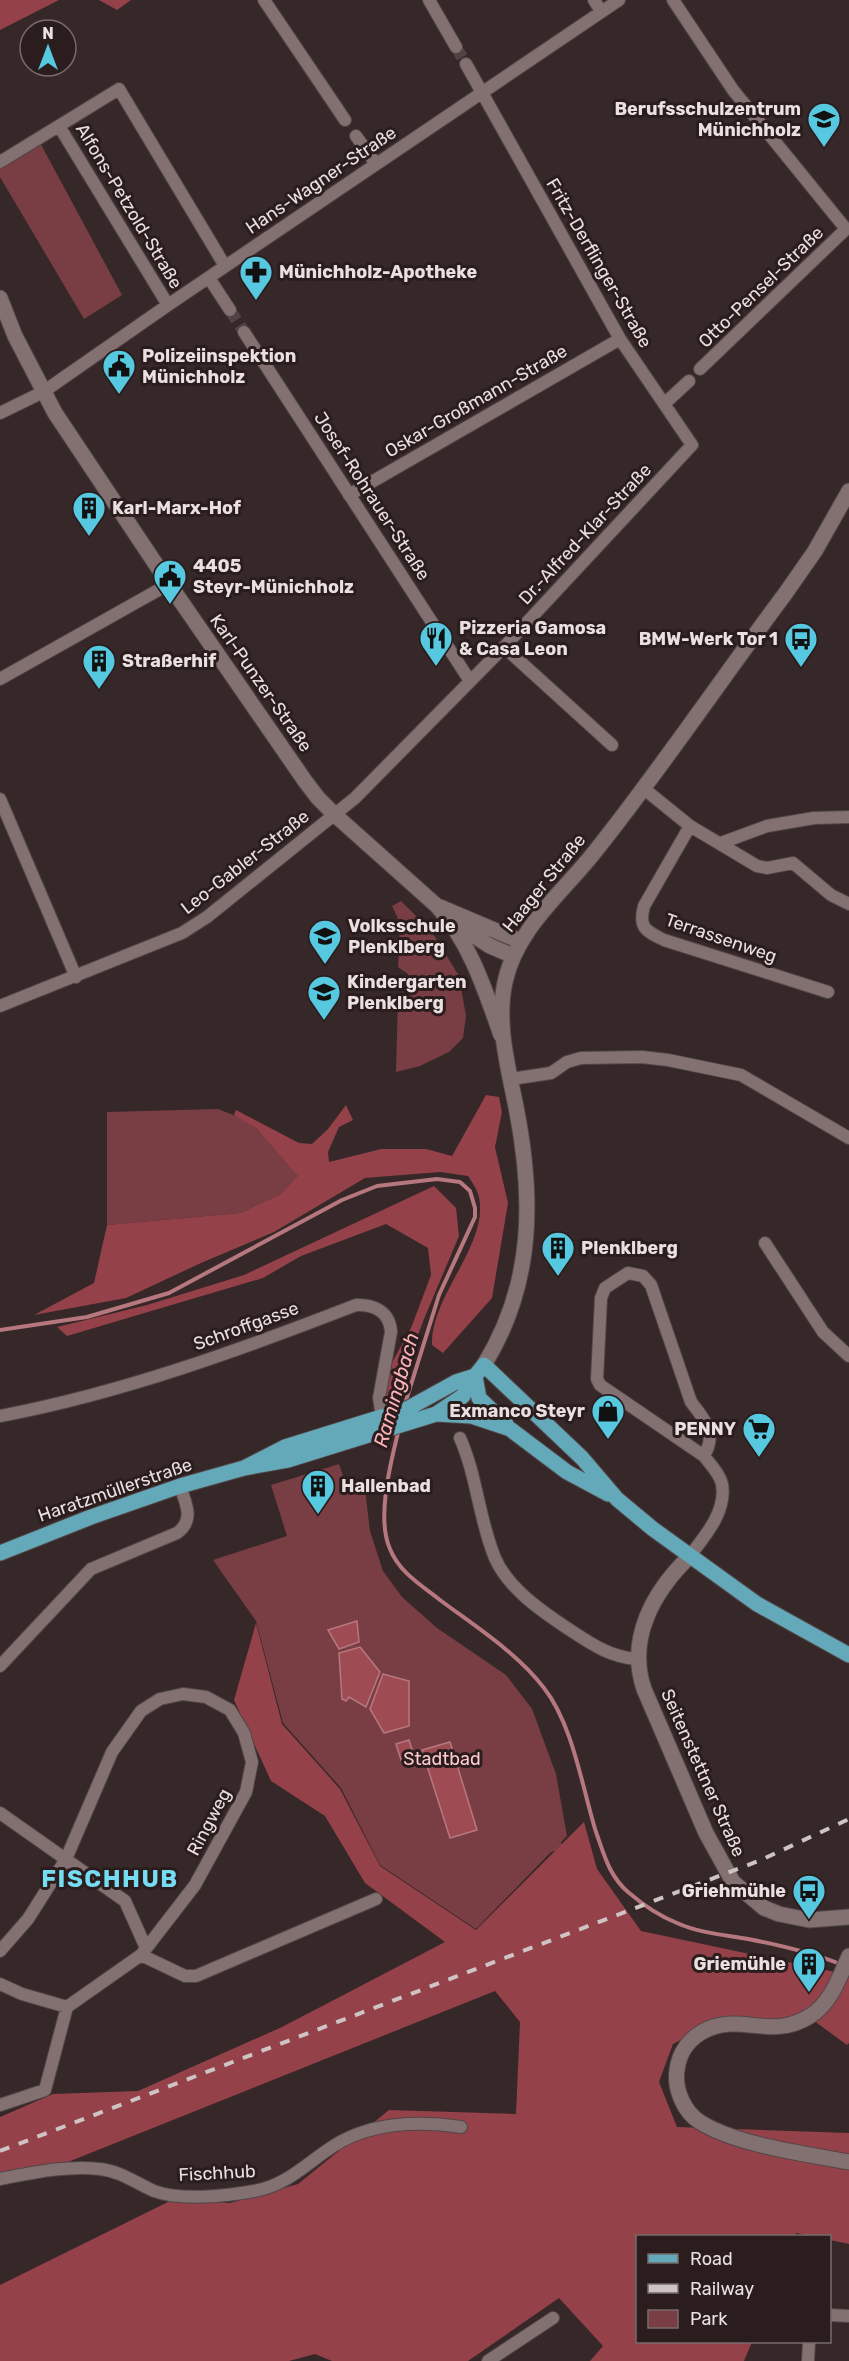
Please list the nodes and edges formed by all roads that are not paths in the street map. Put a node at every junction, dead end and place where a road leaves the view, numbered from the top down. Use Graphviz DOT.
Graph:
graph roads {
  1 [pos="264,0"];
  2 [pos="429,0"];
  3 [pos="594,0"];
  4 [pos="619,0"];
  5 [pos="673,0"];
  6 [pos="601,11"];
  7 [pos="456,47"];
  8 [pos="466,64"];
  9 [pos="484,93"];
  10 [pos="345,120"];
  11 [pos="59,126"];
  12 [pos="356,136"];
  13 [pos="0,162"];
  14 [pos="376,164"];
  15 [pos="225,266"];
  16 [pos="209,278"];
  17 [pos="0,298"];
  18 [pos="168,305"];
  19 [pos="230,310"];
  20 [pos="244,332"];
  21 [pos="620,339"];
  22 [pos="700,369"];
  23 [pos="689,381"];
  24 [pos="43,392"];
  25 [pos="664,404"];
  26 [pos="0,413"];
  27 [pos="692,445"];
  28 [pos="849,491"];
  29 [pos="349,495"];
  30 [pos="169,584"];
  31 [pos="504,647"];
  32 [pos="0,679"];
  33 [pos="470,681"];
  34 [pos="612,745"];
  35 [pos="643,788"];
  36 [pos="0,799"];
  37 [pos="336,815"];
  38 [pos="849,817"];
  39 [pos="690,826"];
  40 [pos="721,843"];
  41 [pos="849,904"];
  42 [pos="437,906"];
  43 [pos="450,921"];
  44 [pos="520,941"];
  45 [pos="513,956"];
  46 [pos="76,977"];
  47 [pos="828,992"];
  48 [pos="0,1006"];
  49 [pos="504,1044"];
  50 [pos="511,1079"];
  51 [pos="849,1138"];
  52 [pos="765,1242"];
  53 [pos="849,1356"];
  54 [pos="479,1371"];
  55 [pos="436,1414"];
  56 [pos="0,1416"];
  57 [pos="385,1421"];
  58 [pos="510,1429"];
  59 [pos="460,1438"];
  60 [pos="704,1456"];
  61 [pos="180,1486"];
  62 [pos="617,1499"];
  63 [pos="0,1553"];
  64 [pos="689,1557"];
  65 [pos="849,1655"];
  66 [pos="638,1659"];
  67 [pos="0,1666"];
  68 [pos="0,1813"];
  69 [pos="66,1859"];
  70 [pos="376,1899"];
  71 [pos="849,1917"];
  72 [pos="0,1951"];
  73 [pos="143,1951"];
  74 [pos="849,1956"];
  75 [pos="0,1984"];
  76 [pos="67,2007"];
  77 [pos="0,2105"];
  78 [pos="461,2127"];
  79 [pos="849,2162"];
  80 [pos="0,2180"];
  81 [pos="831,2315"];
  82 [pos="849,2316"];
  83 [pos="553,2318"];
  84 [pos="808,2343"];
  85 [pos="488,2361"];
  86 [pos="808,2361"];
  1 -- 10 [label="street"];
  2 -- 7 [label="street"];
  3 -- 6 [label="street"];
  4 -- 6 [label="street, Hans-Wagner-Straße"];
  5 -- 22 [label="street, Otto-Pensel-Straße"];
  6 -- 9 [label="street, Hans-Wagner-Straße"];
  8 -- 9 [label="street, Fritz-Derflinger-Straße"];
  9 -- 14 [label="street, Hans-Wagner-Straße"];
  9 -- 21 [label="street, Fritz-Derflinger-Straße"];
  11 -- 13 [label="street"];
  11 -- 15 [label="street"];
  11 -- 18 [label="street, Alfons-Petzold-Straße"];
  12 -- 14 [label="street"];
  14 -- 15 [label="street, Hans-Wagner-Straße"];
  15 -- 16 [label="street, Hans-Wagner-Straße"];
  16 -- 18 [label="street, Hans-Wagner-Straße"];
  16 -- 19 [label="street"];
  17 -- 24 [label="street, Karl-Punzer-Straße"];
  18 -- 24 [label="street, Hans-Wagner-Straße"];
  20 -- 29 [label="street, Josef-Rohrauer-Straße"];
  21 -- 25 [label="street, Fritz-Derflinger-Straße"];
  21 -- 29 [label="street, Oskar-Großmann-Straße"];
  23 -- 25 [label="street"];
  24 -- 26 [label="street, Hans-Wagner-Straße"];
  24 -- 30 [label="street, Karl-Punzer-Straße"];
  25 -- 27 [label="street, Fritz-Derflinger-Straße"];
  27 -- 31 [label="street, Dr.-Alfred-Klar-Straße"];
  28 -- 35 [label="street, Haager Straße"];
  29 -- 33 [label="street, Josef-Rohrauer-Straße"];
  30 -- 32 [label="street"];
  30 -- 37 [label="street, Karl-Punzer-Straße"];
  31 -- 33 [label="street, Dr.-Alfred-Klar-Straße"];
  31 -- 34 [label="street"];
  33 -- 37 [label="street, Dr.-Alfred-Klar-Straße"];
  35 -- 39 [label="street"];
  35 -- 44 [label="street, Haager Straße"];
  36 -- 46 [label="street"];
  37 -- 42 [label="street, Karl-Punzer-Straße"];
  37 -- 46 [label="street, Leo-Gabler-Straße"];
  38 -- 40 [label="street"];
  39 -- 40 [label="street"];
  39 -- 47 [label="street, Terrassenweg"];
  40 -- 41 [label="street"];
  42 -- 43 [label="street, Karl-Punzer-Straße"];
  42 -- 44 [label="street, Karl-Punzer-Straße"];
  43 -- 45 [label="street, Karl-Punzer-Straße"];
  43 -- 49 [label="street, Karl-Punzer-Straße"];
  44 -- 45 [label="street, Haager Straße"];
  45 -- 49 [label="street, Haager Straße"];
  46 -- 48 [label="street, Leo-Gabler-Straße"];
  49 -- 50 [label="street, Haager Straße"];
  50 -- 51 [label="street"];
  50 -- 54 [label="street, Haager Straße"];
  52 -- 53 [label="street"];
  54 -- 55 [label="main road"];
  54 -- 57 [label="main road, Haratzmüllerstraße"];
  54 -- 58 [label="main road"];
  54 -- 62 [label="main road"];
  55 -- 57 [label="main road, Haratzmüllerstraße"];
  55 -- 58 [label="main road"];
  56 -- 57 [label="street, Schroffgasse"];
  57 -- 61 [label="main road, Haratzmüllerstraße"];
  58 -- 62 [label="main road"];
  59 -- 66 [label="street"];
  60 -- 60 [label="street"];
  60 -- 64 [label="street"];
  61 -- 63 [label="main road, Haratzmüllerstraße"];
  61 -- 67 [label="street"];
  62 -- 64 [label="main road"];
  64 -- 65 [label="main road"];
  64 -- 66 [label="street, Seitenstettner Straße"];
  66 -- 71 [label="street, Seitenstettner Straße"];
  68 -- 69 [label="street"];
  69 -- 72 [label="street, Ringweg"];
  69 -- 73 [label="street"];
  69 -- 73 [label="street, Ringweg"];
  70 -- 73 [label="street"];
  73 -- 76 [label="street, Ringweg"];
  74 -- 79 [label="street"];
  75 -- 76 [label="street"];
  76 -- 77 [label="street"];
  78 -- 80 [label="street, Fischhub"];
  81 -- 82 [label="street"];
  83 -- 85 [label="street"];
  84 -- 86 [label="street"];
}
